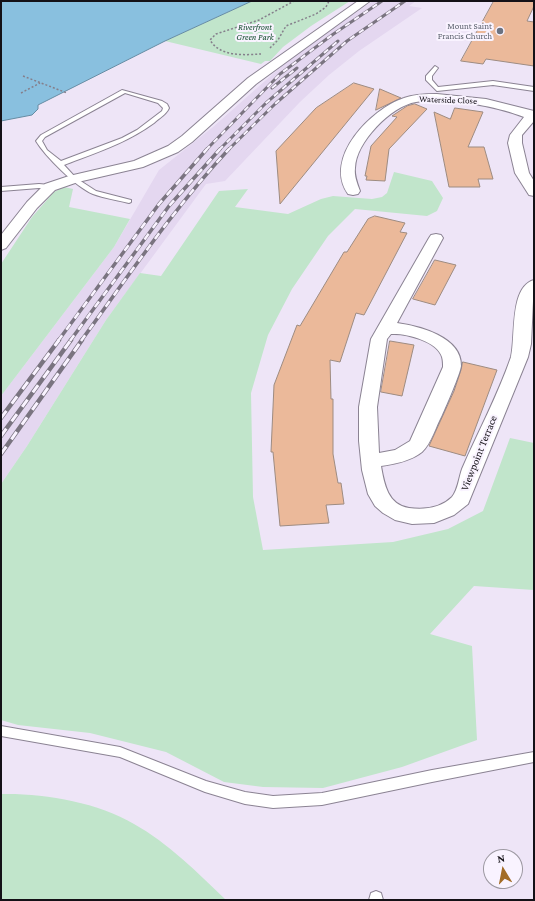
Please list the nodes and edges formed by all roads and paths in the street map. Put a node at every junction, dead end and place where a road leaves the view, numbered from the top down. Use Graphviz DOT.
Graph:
graph roads {
  1 [pos="294,1"];
  2 [pos="329,1"];
  3 [pos="365,1"];
  4 [pos="271,47"];
  5 [pos="261,54"];
  6 [pos="435,68"];
  7 [pos="22,76"];
  8 [pos="40,83"];
  9 [pos="534,89"];
  10 [pos="21,93"];
  11 [pos="67,93"];
  12 [pos="533,115"];
  13 [pos="60,164"];
  14 [pos="74,178"];
  15 [pos="50,187"];
  16 [pos="1,189"];
  17 [pos="353,192"];
  18 [pos="534,192"];
  19 [pos="129,201"];
  20 [pos="436,238"];
  21 [pos="1,245"];
  22 [pos="534,286"];
  23 [pos="386,329"];
  24 [pos="371,461"];
  25 [pos="1,731"];
  26 [pos="534,757"];
  1 -- 5 [label="path"];
  2 -- 4 [label="path"];
  3 -- 14 [label="street"];
  6 -- 9 [label="lane"];
  7 -- 8 [label="path"];
  8 -- 10 [label="path"];
  8 -- 11 [label="path"];
  12 -- 17 [label="street, Waterside Close"];
  12 -- 18 [label="street"];
  13 -- 13 [label="lane"];
  13 -- 14 [label="lane"];
  14 -- 15 [label="street"];
  14 -- 19 [label="lane"];
  15 -- 16 [label="lane"];
  15 -- 21 [label="street"];
  20 -- 23 [label="street, Viewpoint Terrace"];
  22 -- 24 [label="street, Viewpoint Terrace"];
  23 -- 24 [label="street, Viewpoint Terrace"];
  23 -- 24 [label="street"];
  25 -- 26 [label="lane"];
}
